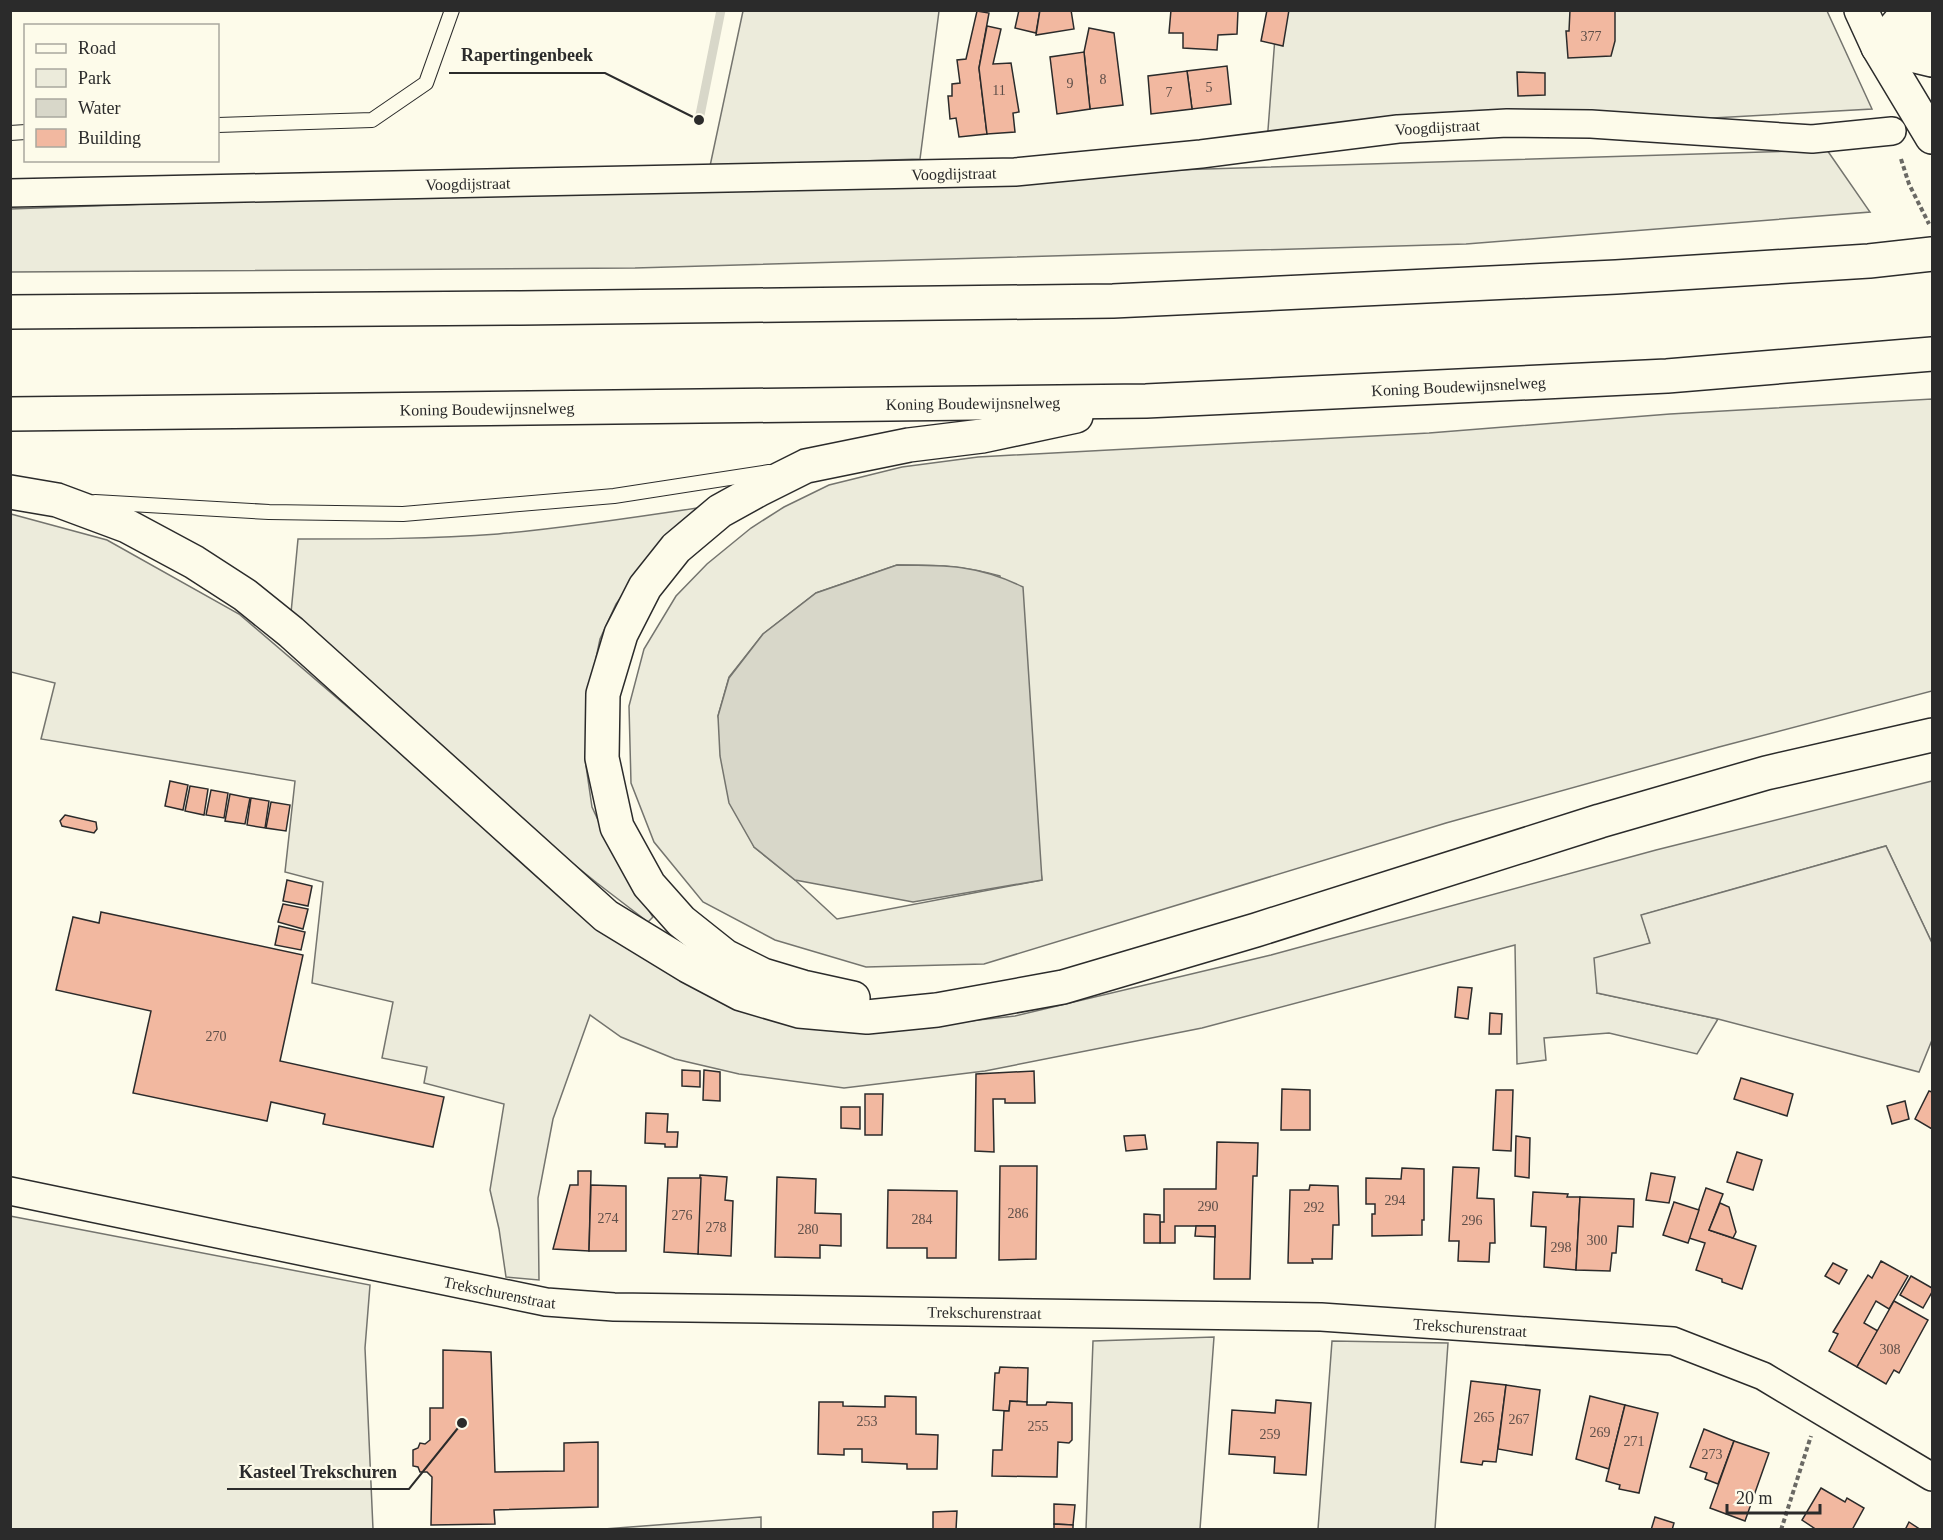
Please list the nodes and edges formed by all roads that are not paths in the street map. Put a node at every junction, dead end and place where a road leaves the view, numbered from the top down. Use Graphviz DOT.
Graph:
graph roads {
  1 [pos="452,10"];
  2 [pos="1861,10"];
  3 [pos="1910,10"];
  4 [pos="1915,10"];
  5 [pos="1878,47"];
  6 [pos="1932,59"];
  7 [pos="219,125"];
  8 [pos="1892,131"];
  9 [pos="1932,137"];
  10 [pos="10,193"];
  11 [pos="1932,254"];
  12 [pos="10,312"];
  13 [pos="1919,355"];
  14 [pos="1146,401"];
  15 [pos="10,414"];
  16 [pos="806,466"];
  17 [pos="10,492"];
  18 [pos="57,500"];
  19 [pos="1932,735"];
  20 [pos="938,1010"];
  21 [pos="10,1191"];
  22 [pos="1932,1477"];
  1 -- 7 [label="lane"];
  2 -- 5 [label="main road"];
  3 -- 5 [label="main road"];
  4 -- 6 [label="main road"];
  5 -- 6 [label="main road"];
  5 -- 9 [label="main road"];
  8 -- 10 [label="street, Voogdijstraat"];
  11 -- 12 [label="main road"];
  13 -- 14 [label="main road, Koning Boudewijnsnelweg"];
  14 -- 15 [label="main road, Koning Boudewijnsnelweg"];
  14 -- 16 [label="main road"];
  16 -- 18 [label="lane"];
  16 -- 20 [label="main road"];
  17 -- 18 [label="main road"];
  18 -- 20 [label="main road"];
  19 -- 20 [label="main road"];
  21 -- 22 [label="street, Trekschurenstraat"];
}
